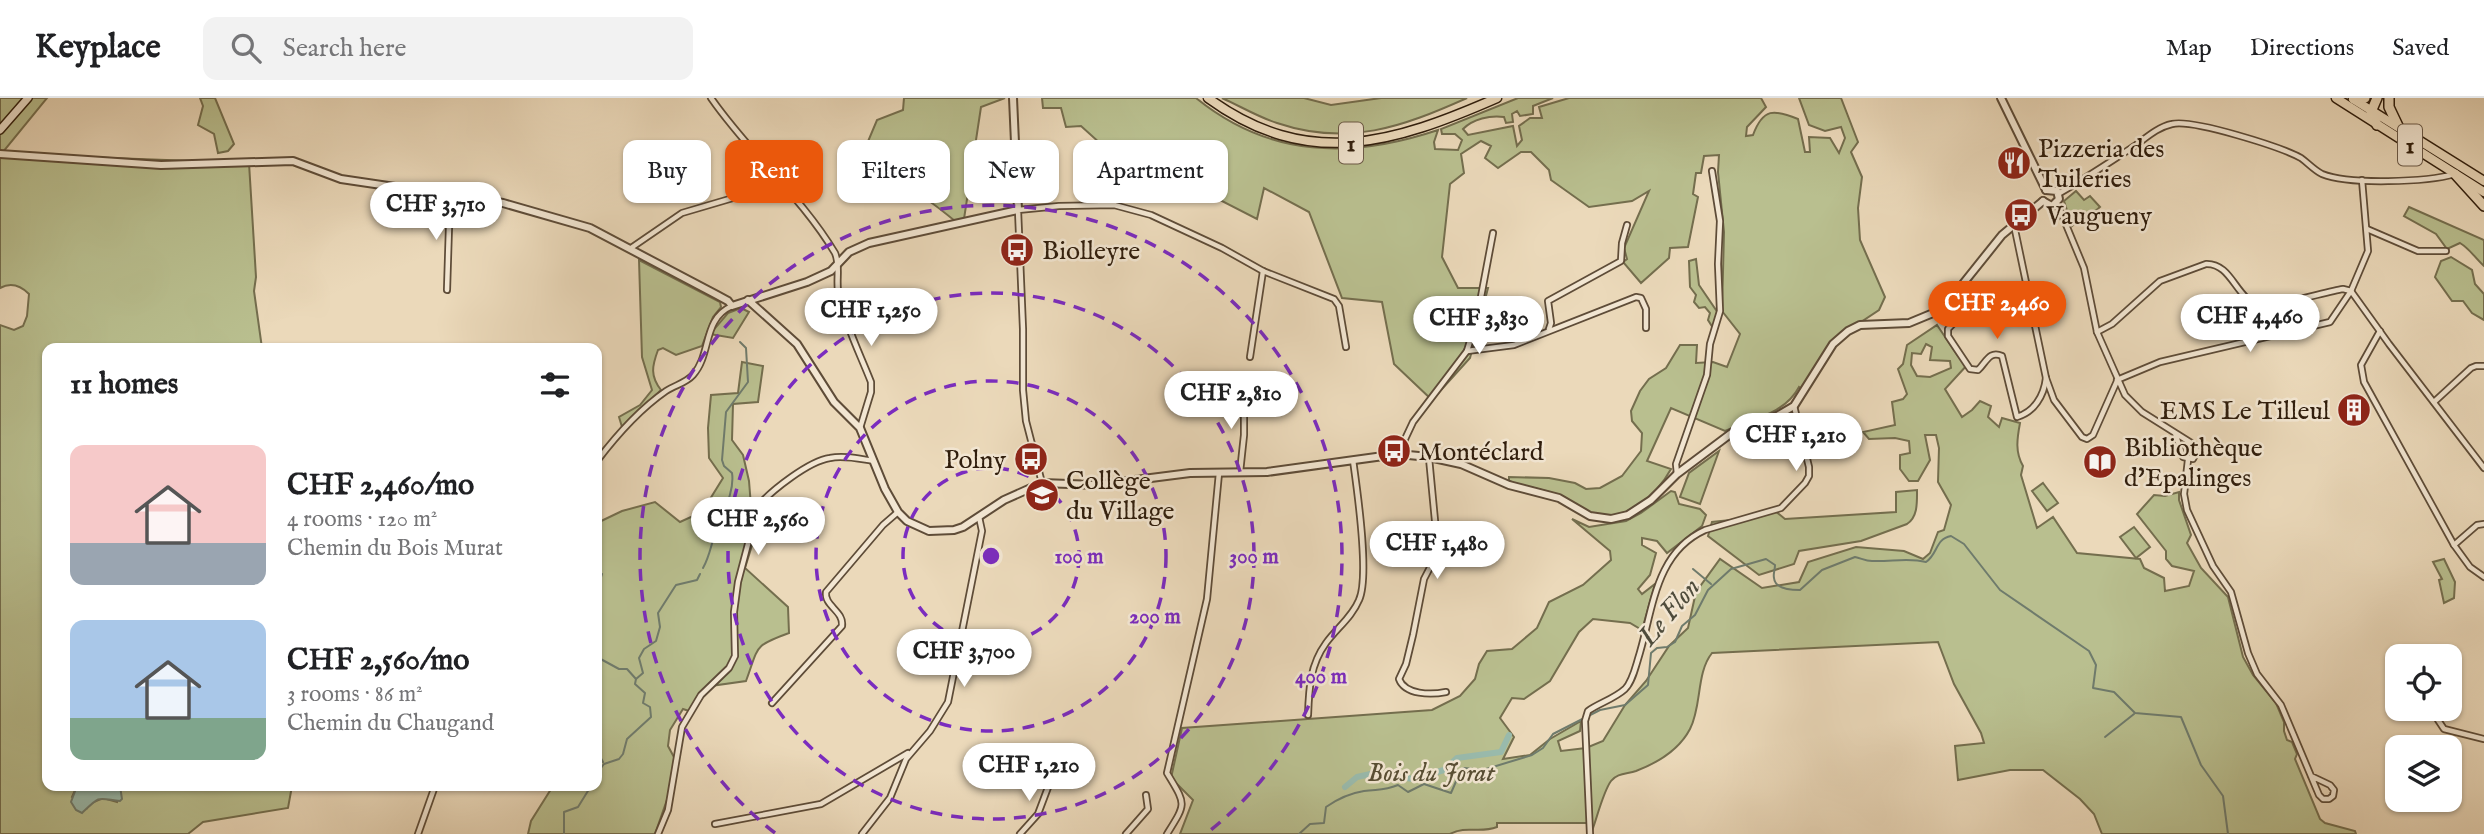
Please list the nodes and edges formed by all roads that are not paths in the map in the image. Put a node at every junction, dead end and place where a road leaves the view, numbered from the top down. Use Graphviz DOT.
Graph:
graph roads {
  1 [pos="28,98"];
  2 [pos="711,98"];
  3 [pos="1013,98"];
  4 [pos="1208,98"];
  5 [pos="1497,98"];
  6 [pos="2001,98"];
  7 [pos="2336,98"];
  8 [pos="2365,98"];
  9 [pos="2377,98"];
  10 [pos="2389,98"];
  11 [pos="2353,99"];
  12 [pos="2371,109"];
  13 [pos="2377,125"];
  14 [pos="2398,126"];
  15 [pos="0,130"];
  16 [pos="745,140"];
  17 [pos="0,154"];
  18 [pos="1712,171"];
  19 [pos="2455,174"];
  20 [pos="2361,180"];
  21 [pos="2484,181"];
  22 [pos="2046,190"];
  23 [pos="2484,192"];
  24 [pos="450,194"];
  25 [pos="2058,194"];
  26 [pos="2043,201"];
  27 [pos="725,202"];
  28 [pos="799,203"];
  29 [pos="2057,203"];
  30 [pos="2484,206"];
  31 [pos="1018,210"];
  32 [pos="1627,225"];
  33 [pos="2014,225"];
  34 [pos="2367,229"];
  35 [pos="1493,233"];
  36 [pos="631,248"];
  37 [pos="2446,251"];
  38 [pos="838,262"];
  39 [pos="1263,271"];
  40 [pos="447,290"];
  41 [pos="2351,290"];
  42 [pos="748,300"];
  43 [pos="1973,303"];
  44 [pos="732,306"];
  45 [pos="1646,328"];
  46 [pos="1548,330"];
  47 [pos="2379,331"];
  48 [pos="2097,332"];
  49 [pos="1346,347"];
  50 [pos="1467,351"];
  51 [pos="1250,357"];
  52 [pos="2484,366"];
  53 [pos="2046,378"];
  54 [pos="2117,380"];
  55 [pos="1244,392"];
  56 [pos="2434,402"];
  57 [pos="1794,406"];
  58 [pos="860,428"];
  59 [pos="2175,433"];
  60 [pos="1398,454"];
  61 [pos="602,455"];
  62 [pos="1429,457"];
  63 [pos="1353,460"];
  64 [pos="2188,460"];
  65 [pos="874,461"];
  66 [pos="2484,468"];
  67 [pos="1240,472"];
  68 [pos="1219,473"];
  69 [pos="1677,474"];
  70 [pos="1042,483"];
  71 [pos="898,512"];
  72 [pos="979,517"];
  73 [pos="2484,524"];
  74 [pos="2454,545"];
  75 [pos="2484,577"];
  76 [pos="1446,692"];
  77 [pos="772,703"];
  78 [pos="1308,715"];
  79 [pos="2439,721"];
  80 [pos="2484,739"];
  81 [pos="911,751"];
  82 [pos="2311,776"];
  83 [pos="1050,782"];
  84 [pos="433,791"];
  85 [pos="1146,795"];
  86 [pos="715,824"];
  87 [pos="418,834"];
  88 [pos="658,834"];
  89 [pos="862,834"];
  90 [pos="1020,834"];
  91 [pos="1126,834"];
  92 [pos="1167,834"];
  93 [pos="1590,834"];
  1 -- 15 [label="main road"];
  2 -- 16 [label="street"];
  3 -- 31 [label="street"];
  4 -- 5 [label="main road, 1"];
  6 -- 22 [label="street"];
  7 -- 13 [label="main road, 1"];
  8 -- 11 [label="highway"];
  9 -- 12 [label="highway"];
  10 -- 14 [label="highway"];
  11 -- 12 [label="main road, 1"];
  12 -- 13 [label="highway"];
  12 -- 14 [label="main road, 1"];
  13 -- 19 [label="main road, 1"];
  14 -- 21 [label="main road, 1"];
  17 -- 24 [label="street"];
  18 -- 69 [label="street"];
  19 -- 20 [label="street"];
  19 -- 23 [label="main road, 1"];
  19 -- 30 [label="highway"];
  20 -- 25 [label="street"];
  20 -- 34 [label="street"];
  22 -- 25 [label="street"];
  22 -- 26 [label="street"];
  24 -- 36 [label="street"];
  24 -- 40 [label="street"];
  25 -- 29 [label="street"];
  26 -- 29 [label="street"];
  26 -- 33 [label="street"];
  27 -- 36 [label="street"];
  28 -- 38 [label="street"];
  29 -- 48 [label="street"];
  31 -- 38 [label="street"];
  31 -- 39 [label="street"];
  31 -- 70 [label="street"];
  32 -- 46 [label="street"];
  33 -- 53 [label="street"];
  33 -- 57 [label="street"];
  34 -- 37 [label="street"];
  34 -- 41 [label="street"];
  35 -- 50 [label="street"];
  36 -- 44 [label="street"];
  38 -- 42 [label="street"];
  38 -- 58 [label="street"];
  39 -- 49 [label="street"];
  39 -- 51 [label="street"];
  41 -- 47 [label="street"];
  41 -- 48 [label="street"];
  41 -- 54 [label="street"];
  42 -- 44 [label="street"];
  42 -- 58 [label="street"];
  43 -- 53 [label="street"];
  44 -- 61 [label="street"];
  45 -- 46 [label="street"];
  46 -- 50 [label="street"];
  47 -- 56 [label="street"];
  47 -- 74 [label="street"];
  48 -- 54 [label="street"];
  50 -- 60 [label="street"];
  52 -- 56 [label="street"];
  53 -- 54 [label="street"];
  54 -- 59 [label="street"];
  55 -- 67 [label="street"];
  56 -- 66 [label="street"];
  57 -- 69 [label="street"];
  57 -- 93 [label="street"];
  58 -- 65 [label="street"];
  59 -- 64 [label="street"];
  59 -- 64 [label="street"];
  60 -- 62 [label="street"];
  60 -- 63 [label="street"];
  62 -- 69 [label="street"];
  62 -- 76 [label="street"];
  63 -- 67 [label="street"];
  63 -- 78 [label="street"];
  64 -- 82 [label="street"];
  65 -- 71 [label="street"];
  65 -- 88 [label="street"];
  67 -- 68 [label="street"];
  68 -- 70 [label="street"];
  68 -- 92 [label="street"];
  70 -- 72 [label="street"];
  71 -- 72 [label="street"];
  71 -- 77 [label="street"];
  72 -- 81 [label="street"];
  73 -- 74 [label="street"];
  74 -- 75 [label="street"];
  79 -- 80 [label="street"];
  81 -- 86 [label="street"];
  81 -- 89 [label="street"];
  82 -- 82 [label="street"];
  83 -- 90 [label="street"];
  84 -- 87 [label="street"];
  85 -- 91 [label="street"];
}
